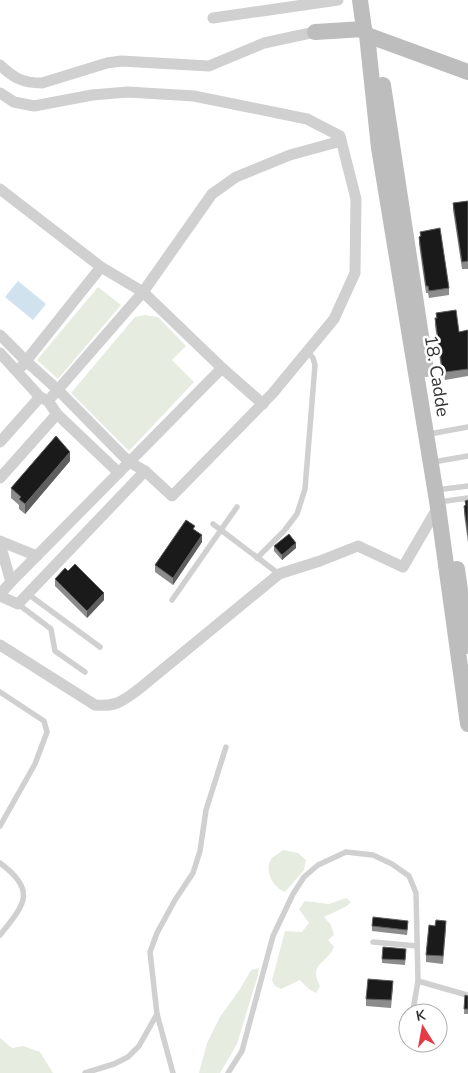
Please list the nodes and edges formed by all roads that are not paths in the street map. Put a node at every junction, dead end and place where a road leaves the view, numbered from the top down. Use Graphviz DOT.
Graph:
graph roads {
  1 [pos="338,0"];
  2 [pos="360,0"];
  3 [pos="278,4"];
  4 [pos="213,18"];
  5 [pos="315,32"];
  6 [pos="369,34"];
  7 [pos="0,65"];
  8 [pos="468,72"];
  9 [pos="0,93"];
  10 [pos="341,141"];
  11 [pos="0,188"];
  12 [pos="101,267"];
  13 [pos="143,292"];
  14 [pos="0,334"];
  15 [pos="307,351"];
  16 [pos="0,353"];
  17 [pos="26,361"];
  18 [pos="222,368"];
  19 [pos="17,372"];
  20 [pos="58,390"];
  21 [pos="44,399"];
  22 [pos="263,404"];
  23 [pos="57,414"];
  24 [pos="468,427"];
  25 [pos="435,433"];
  26 [pos="0,442"];
  27 [pos="468,456"];
  28 [pos="440,460"];
  29 [pos="129,462"];
  30 [pos="145,471"];
  31 [pos="119,473"];
  32 [pos="0,478"];
  33 [pos="468,486"];
  34 [pos="97,494"];
  35 [pos="468,498"];
  36 [pos="442,499"];
  37 [pos="237,506"];
  38 [pos="112,507"];
  39 [pos="213,524"];
  40 [pos="221,530"];
  41 [pos="0,542"];
  42 [pos="37,556"];
  43 [pos="257,558"];
  44 [pos="279,574"];
  45 [pos="11,582"];
  46 [pos="28,594"];
  47 [pos="0,595"];
  48 [pos="172,600"];
  49 [pos="18,604"];
  50 [pos="0,645"];
  51 [pos="468,646"];
  52 [pos="100,647"];
  53 [pos="84,672"];
  54 [pos="0,692"];
  55 [pos="468,724"];
  56 [pos="226,747"];
  57 [pos="0,826"];
  58 [pos="0,863"];
  59 [pos="0,935"];
  60 [pos="373,942"];
  61 [pos="417,946"];
  62 [pos="418,981"];
  63 [pos="467,995"];
  64 [pos="414,1003"];
  65 [pos="157,1014"];
  66 [pos="85,1073"];
  67 [pos="173,1073"];
  68 [pos="228,1073"];
  1 -- 3 [label="street"];
  2 -- 6 [label="street, 18. Cadde"];
  3 -- 4 [label="street"];
  5 -- 6 [label="street"];
  5 -- 7 [label="street"];
  6 -- 8 [label="street"];
  6 -- 25 [label="street, 18. Cadde"];
  6 -- 36 [label="street, 18. Cadde"];
  9 -- 10 [label="street"];
  10 -- 13 [label="street"];
  10 -- 15 [label="street"];
  11 -- 12 [label="street"];
  12 -- 13 [label="street"];
  12 -- 17 [label="street"];
  13 -- 18 [label="street"];
  13 -- 20 [label="street"];
  14 -- 17 [label="street"];
  15 -- 22 [label="street"];
  15 -- 43 [label="lane"];
  16 -- 19 [label="street"];
  17 -- 19 [label="street"];
  17 -- 20 [label="street"];
  18 -- 22 [label="street"];
  18 -- 29 [label="street"];
  19 -- 21 [label="street"];
  20 -- 21 [label="street"];
  20 -- 29 [label="street"];
  21 -- 23 [label="street"];
  21 -- 26 [label="street"];
  22 -- 30 [label="street"];
  23 -- 31 [label="street"];
  23 -- 32 [label="street"];
  24 -- 25 [label="lane"];
  25 -- 28 [label="street, 18. Cadde"];
  27 -- 28 [label="lane"];
  28 -- 36 [label="street, 18. Cadde"];
  29 -- 30 [label="street"];
  29 -- 31 [label="street"];
  30 -- 38 [label="street"];
  31 -- 34 [label="street"];
  33 -- 36 [label="lane"];
  34 -- 38 [label="street"];
  34 -- 42 [label="street"];
  35 -- 36 [label="lane"];
  36 -- 44 [label="street"];
  36 -- 51 [label="street, 18. Cadde"];
  36 -- 55 [label="street, 18. Cadde"];
  37 -- 40 [label="lane"];
  38 -- 46 [label="street"];
  39 -- 40 [label="lane"];
  40 -- 43 [label="lane"];
  40 -- 48 [label="lane"];
  41 -- 42 [label="street"];
  41 -- 45 [label="street"];
  42 -- 45 [label="street"];
  43 -- 44 [label="lane"];
  44 -- 50 [label="street"];
  45 -- 47 [label="street"];
  46 -- 49 [label="street"];
  46 -- 52 [label="lane"];
  47 -- 49 [label="street"];
  49 -- 53 [label="lane"];
  54 -- 57 [label="lane"];
  56 -- 65 [label="lane"];
  58 -- 59 [label="lane"];
  60 -- 61 [label="lane"];
  61 -- 62 [label="lane"];
  61 -- 68 [label="lane"];
  62 -- 63 [label="lane"];
  62 -- 64 [label="lane"];
  65 -- 66 [label="lane"];
  65 -- 67 [label="lane"];
}
